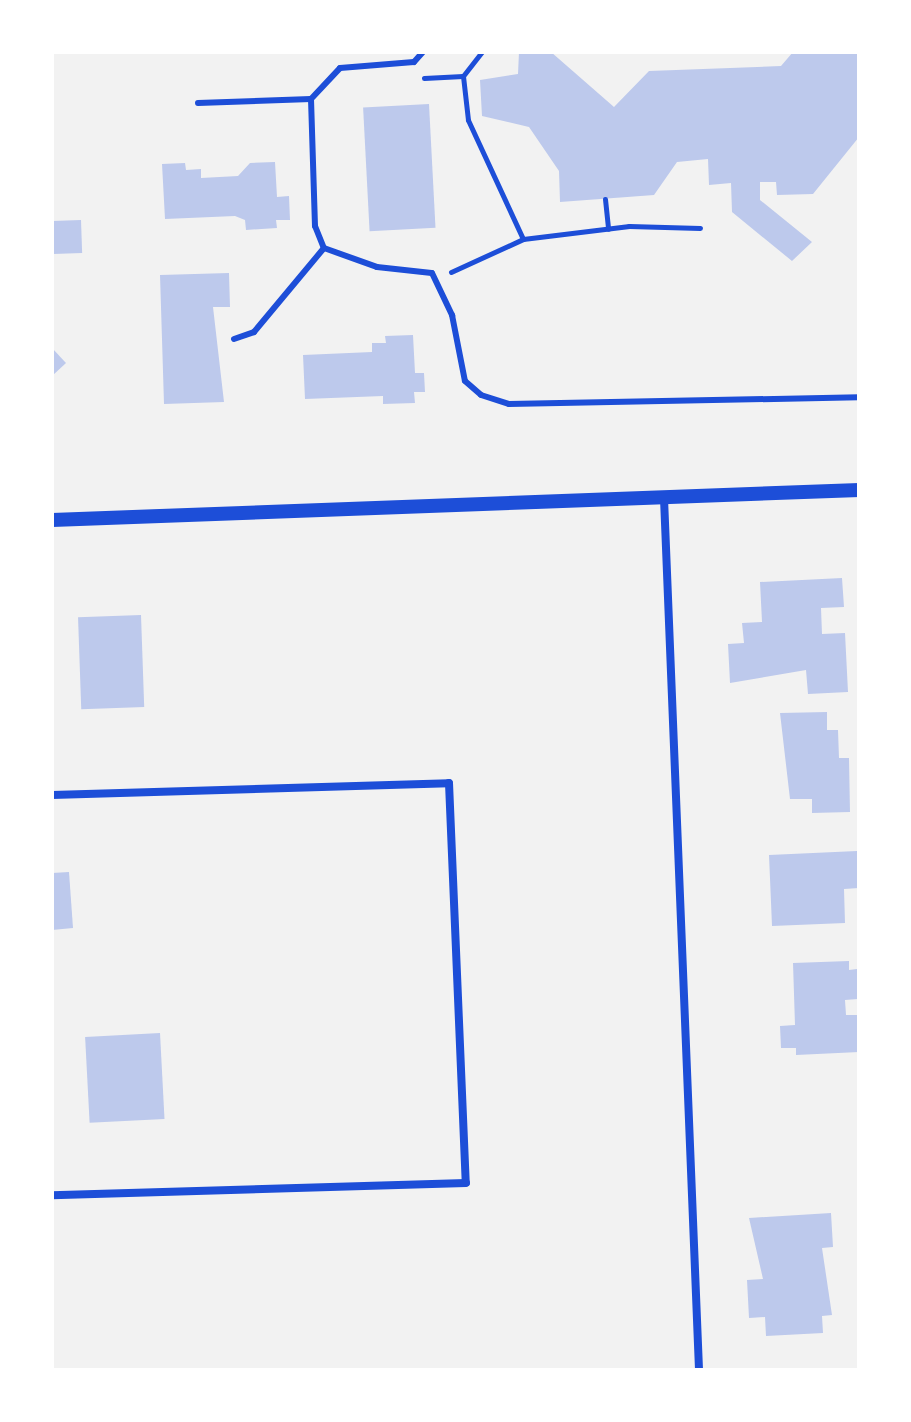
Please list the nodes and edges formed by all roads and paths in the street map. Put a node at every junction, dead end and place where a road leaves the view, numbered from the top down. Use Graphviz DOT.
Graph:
graph roads {
  1 [pos="423,52"];
  2 [pos="482,52"];
  3 [pos="414,62"];
  4 [pos="463,76"];
  5 [pos="311,99"];
  6 [pos="198,103"];
  7 [pos="605,199"];
  8 [pos="700,228"];
  9 [pos="608,229"];
  10 [pos="523,239"];
  11 [pos="324,248"];
  12 [pos="440,283"];
  13 [pos="234,339"];
  14 [pos="859,397"];
  15 [pos="859,490"];
  16 [pos="664,498"];
  17 [pos="52,520"];
  18 [pos="52,795"];
  19 [pos="52,1195"];
  20 [pos="699,1370"];
  1 -- 3 [label="lane"];
  2 -- 4 [label="path"];
  3 -- 4 [label="path"];
  3 -- 5 [label="lane"];
  4 -- 10 [label="path"];
  5 -- 6 [label="lane"];
  5 -- 11 [label="lane"];
  7 -- 9 [label="path"];
  8 -- 9 [label="path"];
  9 -- 10 [label="path"];
  10 -- 12 [label="path"];
  11 -- 12 [label="lane"];
  11 -- 13 [label="lane"];
  12 -- 14 [label="lane"];
  15 -- 16 [label="street"];
  16 -- 17 [label="street"];
  16 -- 20 [label="street"];
  18 -- 19 [label="street"];
}
